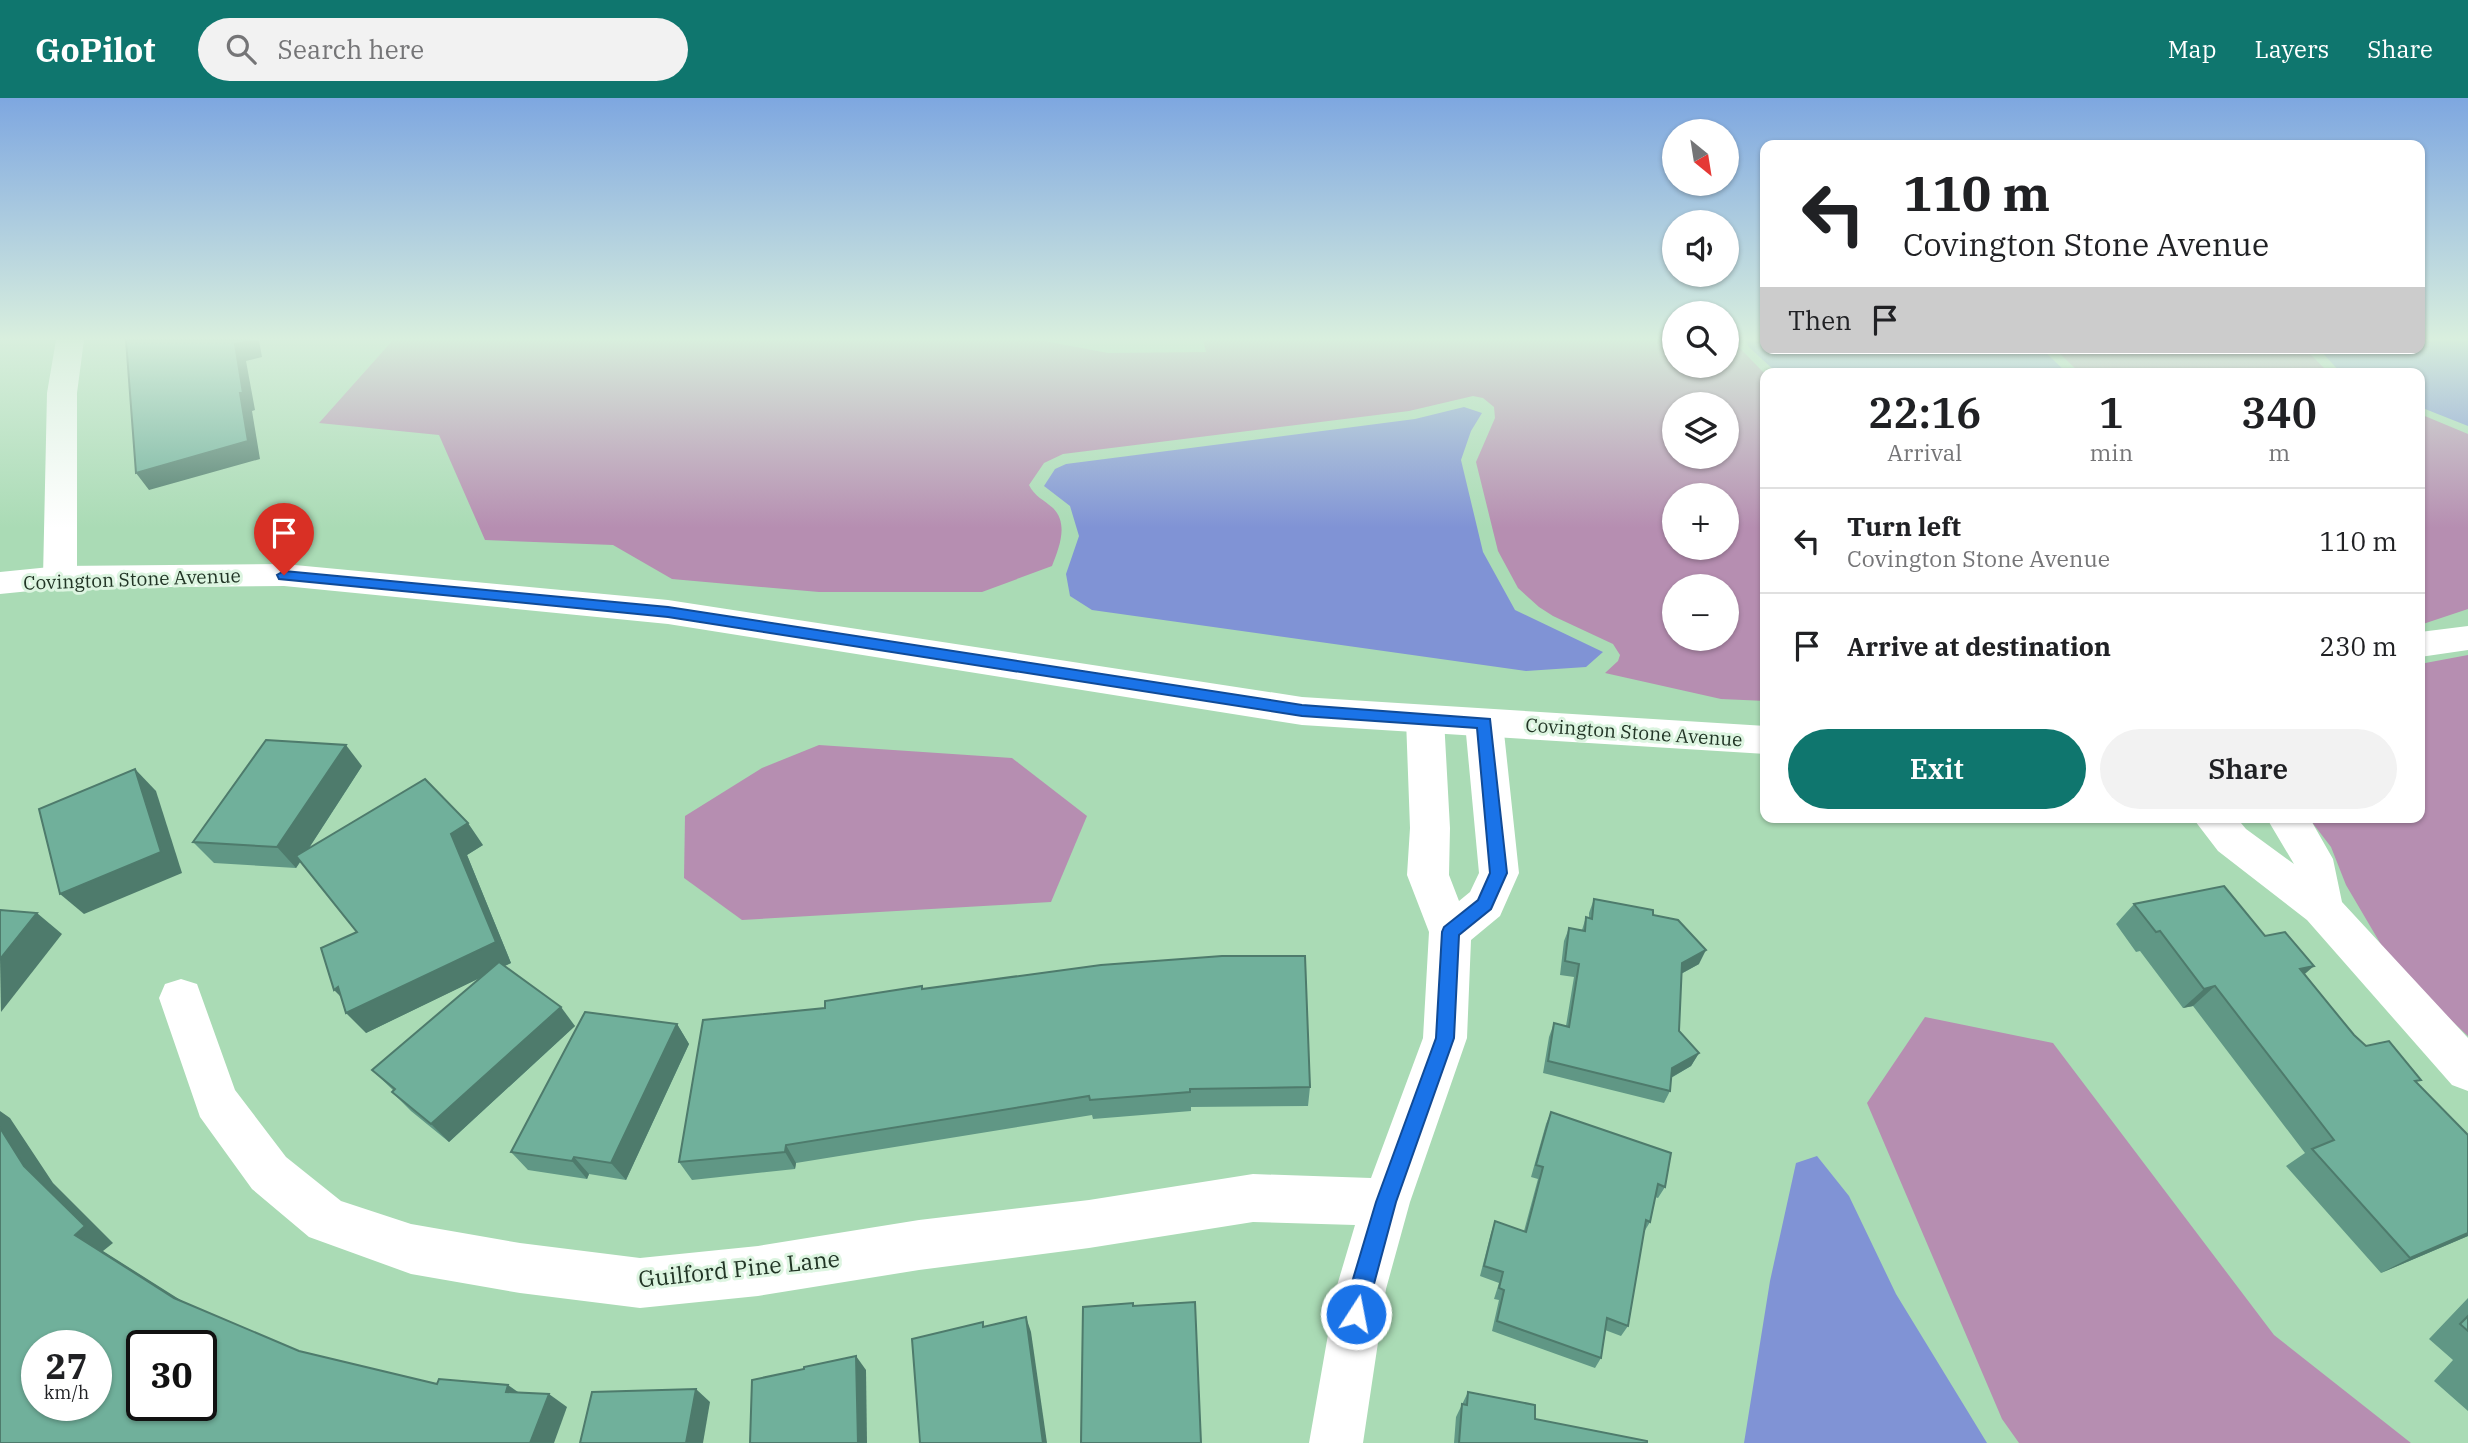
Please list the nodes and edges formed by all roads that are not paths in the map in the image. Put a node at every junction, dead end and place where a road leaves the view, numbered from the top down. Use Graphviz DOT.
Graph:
graph roads {
  1 [pos="62,403"];
  2 [pos="61,577"];
  3 [pos="0,583"];
  4 [pos="2468,629"];
  5 [pos="2468,638"];
  6 [pos="2425,644"];
  7 [pos="2425,645"];
  8 [pos="1425,719"];
  9 [pos="1485,723"];
  10 [pos="1760,740"];
  11 [pos="2217,823"];
  12 [pos="2291,823"];
  13 [pos="2322,908"];
  14 [pos="1450,932"];
  15 [pos="181,998"];
  16 [pos="2468,1070"];
  17 [pos="1386,1202"];
  18 [pos="1336,1443"];
  1 -- 2 [label="street"];
  2 -- 3 [label="street, Covington Stone Avenue"];
  2 -- 8 [label="street, Covington Stone Avenue"];
  4 -- 6 [label="street"];
  5 -- 7 [label="street"];
  8 -- 9 [label="street, Covington Stone Avenue"];
  8 -- 14 [label="street"];
  9 -- 10 [label="street, Covington Stone Avenue"];
  9 -- 14 [label="street"];
  11 -- 13 [label="street"];
  12 -- 13 [label="street"];
  13 -- 16 [label="street"];
  14 -- 17 [label="street"];
  15 -- 17 [label="street, Guilford Pine Lane"];
  17 -- 18 [label="street"];
}
